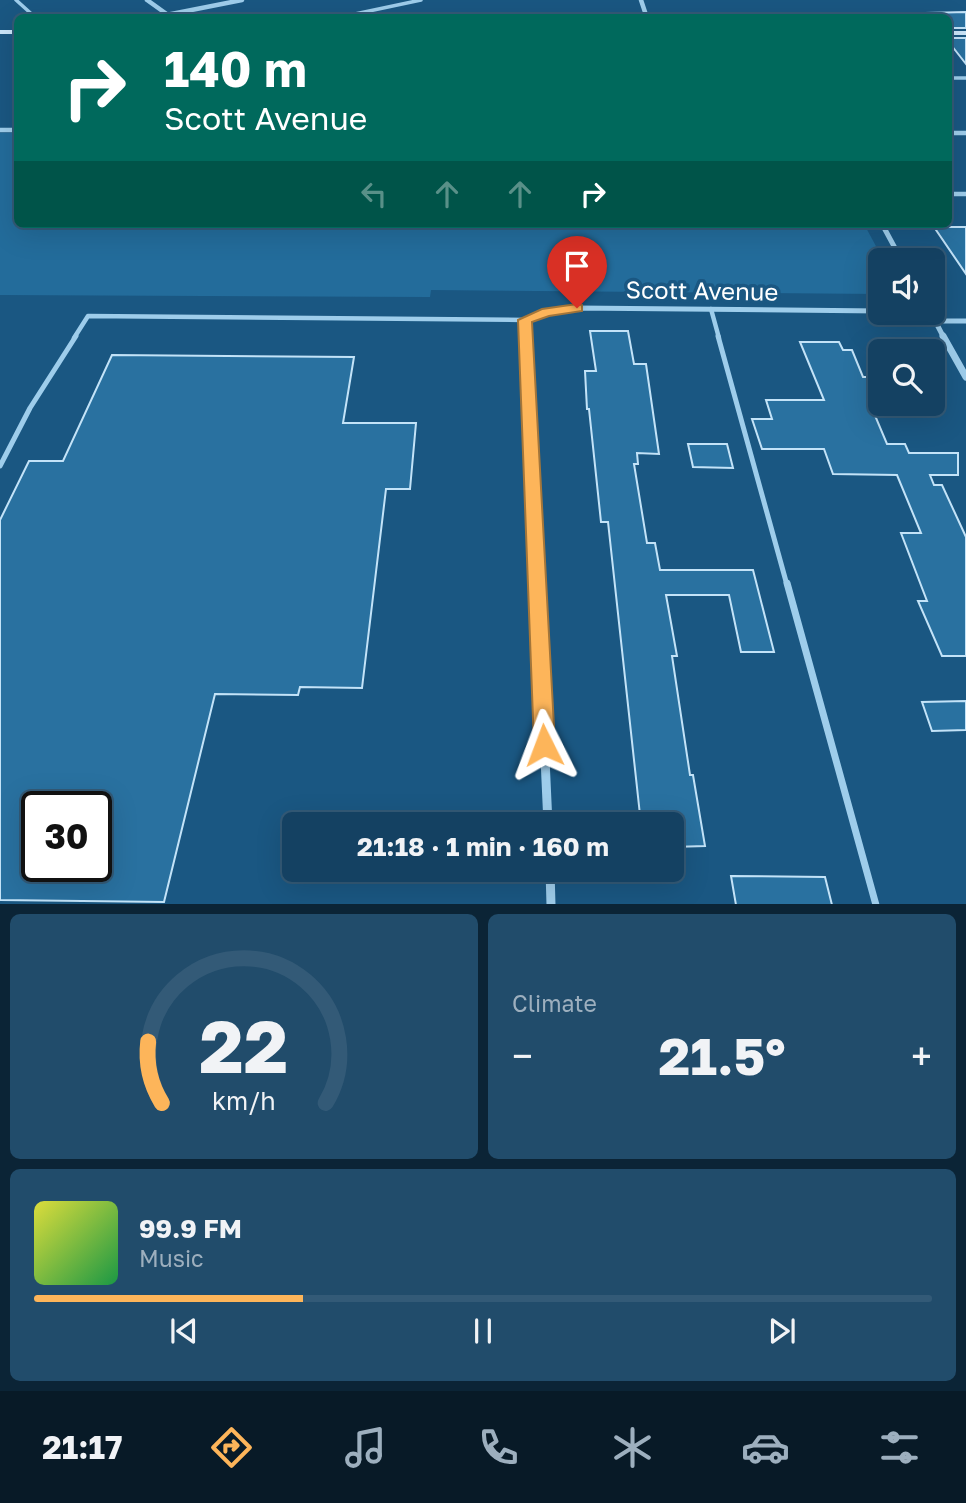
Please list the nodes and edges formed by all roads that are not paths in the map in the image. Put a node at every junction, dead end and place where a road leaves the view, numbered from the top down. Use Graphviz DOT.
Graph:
graph roads {
  1 [pos="16,0"];
  2 [pos="147,0"];
  3 [pos="242,0"];
  4 [pos="421,0"];
  5 [pos="32,14"];
  6 [pos="166,14"];
  7 [pos="178,14"];
  8 [pos="355,14"];
  9 [pos="884,228"];
  10 [pos="895,248"];
  11 [pos="711,309"];
  12 [pos="868,311"];
  13 [pos="525,320"];
  14 [pos="945,321"];
  15 [pos="966,321"];
  16 [pos="937,325"];
  17 [pos="966,377"];
  18 [pos="0,466"];
  19 [pos="547,812"];
  20 [pos="550,882"];
  21 [pos="551,904"];
  22 [pos="876,904"];
  1 -- 5 [label="lane"];
  2 -- 6 [label="street"];
  3 -- 7 [label="street"];
  4 -- 8 [label="lane"];
  9 -- 10 [label="street"];
  11 -- 12 [label="street, Scott Avenue"];
  11 -- 13 [label="street, Scott Avenue"];
  11 -- 22 [label="lane"];
  13 -- 18 [label="lane"];
  13 -- 19 [label="street"];
  14 -- 15 [label="street"];
  16 -- 17 [label="street"];
  20 -- 21 [label="street"];
}
